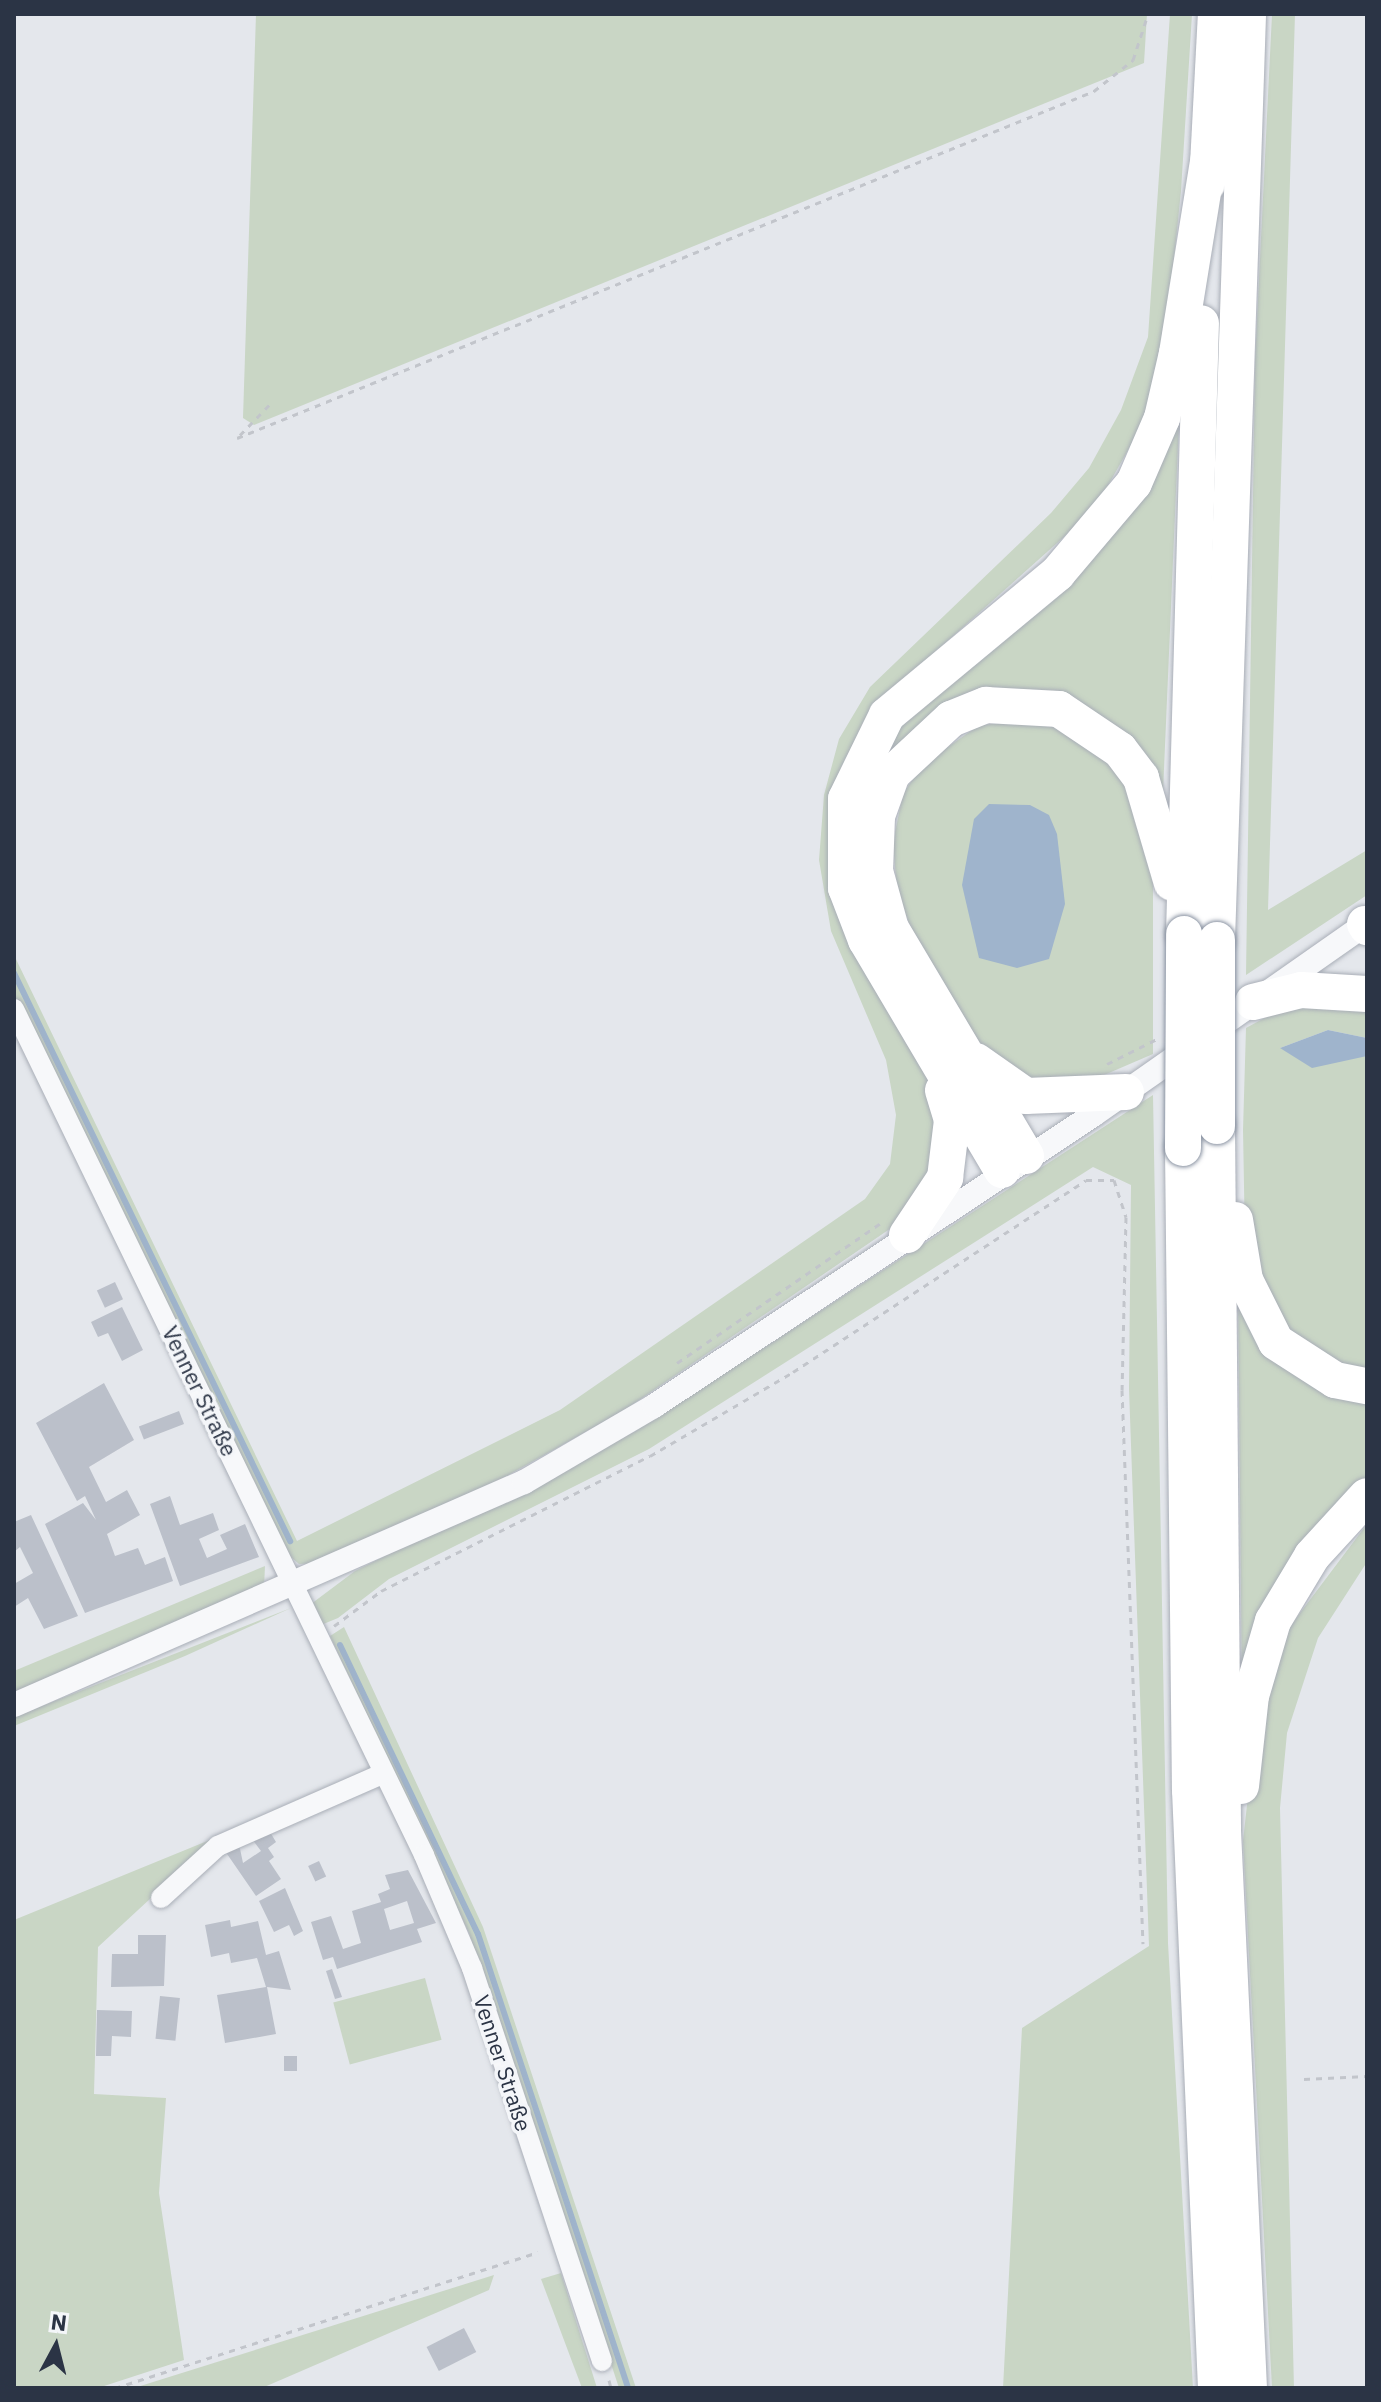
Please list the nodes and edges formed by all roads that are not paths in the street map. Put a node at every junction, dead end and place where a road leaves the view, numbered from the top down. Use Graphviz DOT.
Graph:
graph roads {
  1 [pos="1216,14"];
  2 [pos="1248,14"];
  3 [pos="1208,162"];
  4 [pos="1366,925"];
  5 [pos="1201,937"];
  6 [pos="1367,994"];
  7 [pos="1253,1002"];
  8 [pos="14,1009"];
  9 [pos="945,1025"];
  10 [pos="934,1061"];
  11 [pos="1126,1092"];
  12 [pos="1217,1126"];
  13 [pos="1014,1163"];
  14 [pos="896,1227"];
  15 [pos="1367,1386"];
  16 [pos="1367,1496"];
  17 [pos="294,1587"];
  18 [pos="14,1705"];
  19 [pos="384,1773"];
  20 [pos="161,1898"];
  21 [pos="1226,1915"];
  22 [pos="602,2361"];
  23 [pos="1216,2388"];
  24 [pos="1249,2388"];
  1 -- 3 [label="highway"];
  2 -- 5 [label="highway"];
  3 -- 5 [label="highway"];
  3 -- 10 [label="highway"];
  4 -- 7 [label="street"];
  5 -- 9 [label="highway"];
  5 -- 12 [label="highway, bridge"];
  5 -- 23 [label="highway, bridge"];
  6 -- 7 [label="highway"];
  7 -- 11 [label="street"];
  8 -- 17 [label="street, Venner Straße"];
  9 -- 11 [label="highway"];
  9 -- 13 [label="highway"];
  10 -- 13 [label="highway"];
  10 -- 14 [label="highway"];
  11 -- 13 [label="street"];
  12 -- 15 [label="highway"];
  12 -- 21 [label="highway"];
  13 -- 14 [label="street"];
  14 -- 17 [label="street"];
  16 -- 21 [label="highway"];
  17 -- 18 [label="street"];
  17 -- 19 [label="street, Venner Straße"];
  19 -- 20 [label="street"];
  19 -- 22 [label="street, Venner Straße"];
  21 -- 24 [label="highway"];
}
